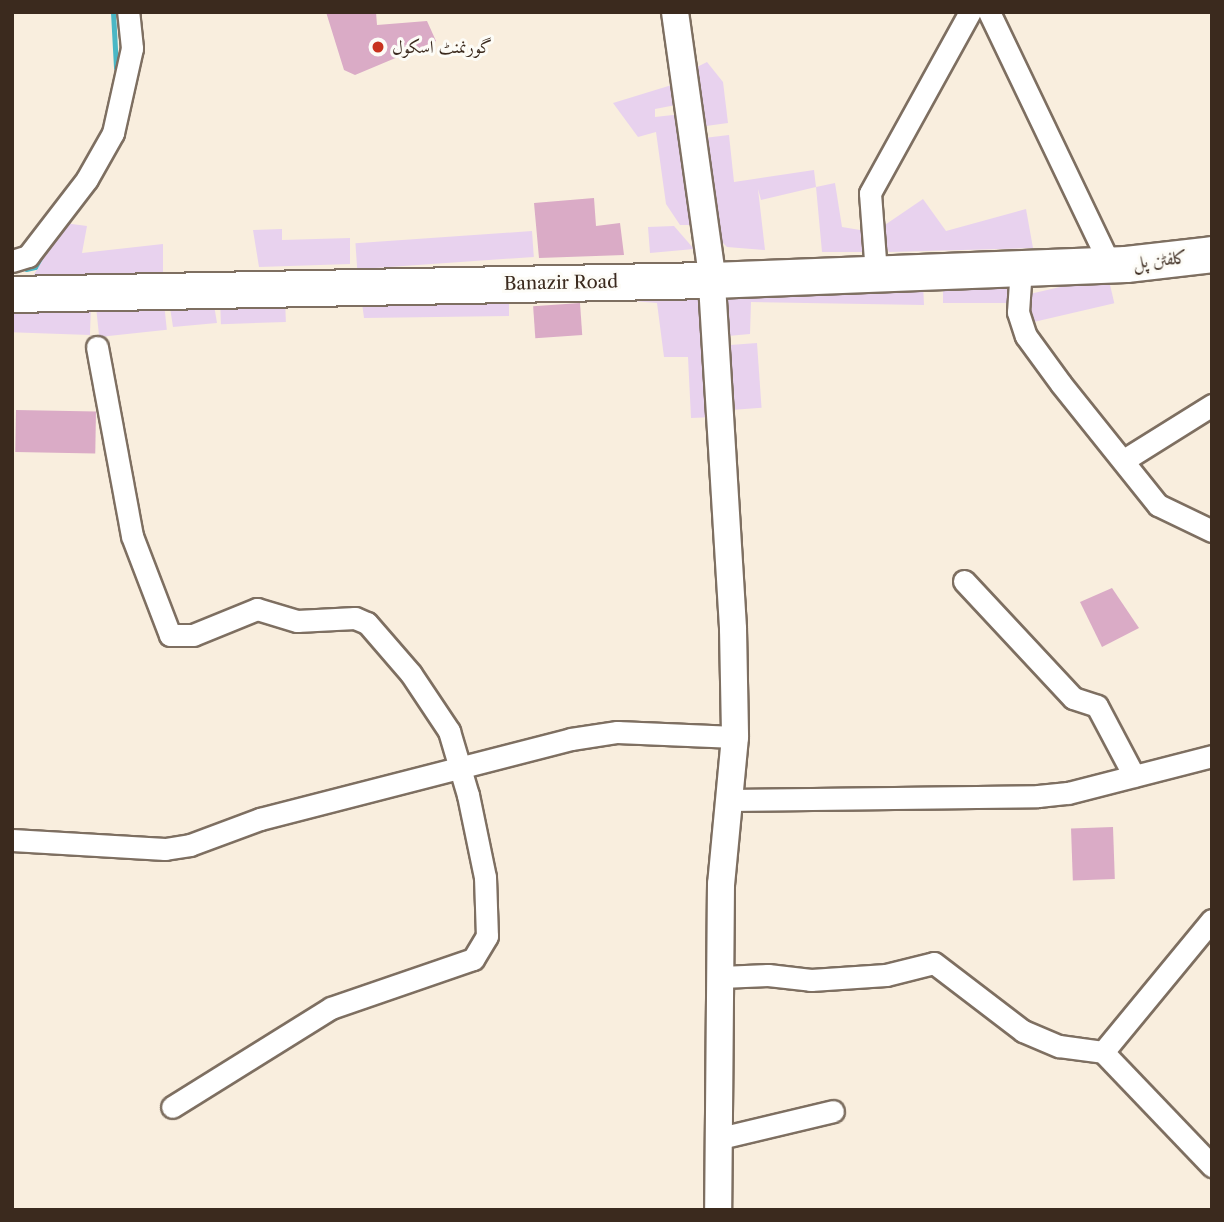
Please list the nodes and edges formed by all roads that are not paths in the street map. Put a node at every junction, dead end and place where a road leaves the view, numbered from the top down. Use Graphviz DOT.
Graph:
graph roads {
  1 [pos="128,12"];
  2 [pos="675,12"];
  3 [pos="970,12"];
  4 [pos="989,12"];
  5 [pos="1212,254"];
  6 [pos="12,261"];
  7 [pos="1109,263"];
  8 [pos="1021,267"];
  9 [pos="876,273"];
  10 [pos="712,280"];
  11 [pos="12,294"];
  12 [pos="97,347"];
  13 [pos="1212,405"];
  14 [pos="1124,460"];
  15 [pos="1212,531"];
  16 [pos="964,581"];
  17 [pos="735,737"];
  18 [pos="1212,756"];
  19 [pos="461,766"];
  20 [pos="1134,776"];
  21 [pos="730,800"];
  22 [pos="12,840"];
  23 [pos="1212,920"];
  24 [pos="721,977"];
  25 [pos="1103,1052"];
  26 [pos="172,1107"];
  27 [pos="833,1111"];
  28 [pos="720,1138"];
  29 [pos="1212,1166"];
  30 [pos="718,1210"];
  1 -- 6 [label="street"];
  2 -- 10 [label="street"];
  3 -- 9 [label="street"];
  4 -- 7 [label="street"];
  5 -- 7 [label="highway, کلفٹن پل"];
  7 -- 8 [label="highway, Banazir Road"];
  8 -- 9 [label="highway, Banazir Road"];
  8 -- 14 [label="street"];
  9 -- 10 [label="highway, Banazir Road"];
  10 -- 11 [label="highway, Banazir Road"];
  10 -- 17 [label="street"];
  12 -- 19 [label="street"];
  13 -- 14 [label="street"];
  14 -- 15 [label="street"];
  16 -- 20 [label="street"];
  17 -- 19 [label="street"];
  17 -- 21 [label="street"];
  18 -- 20 [label="street"];
  19 -- 22 [label="street"];
  19 -- 26 [label="street"];
  20 -- 21 [label="street"];
  21 -- 24 [label="street"];
  23 -- 25 [label="street"];
  24 -- 25 [label="street"];
  24 -- 28 [label="street"];
  25 -- 29 [label="street"];
  27 -- 28 [label="street"];
  28 -- 30 [label="street"];
}
